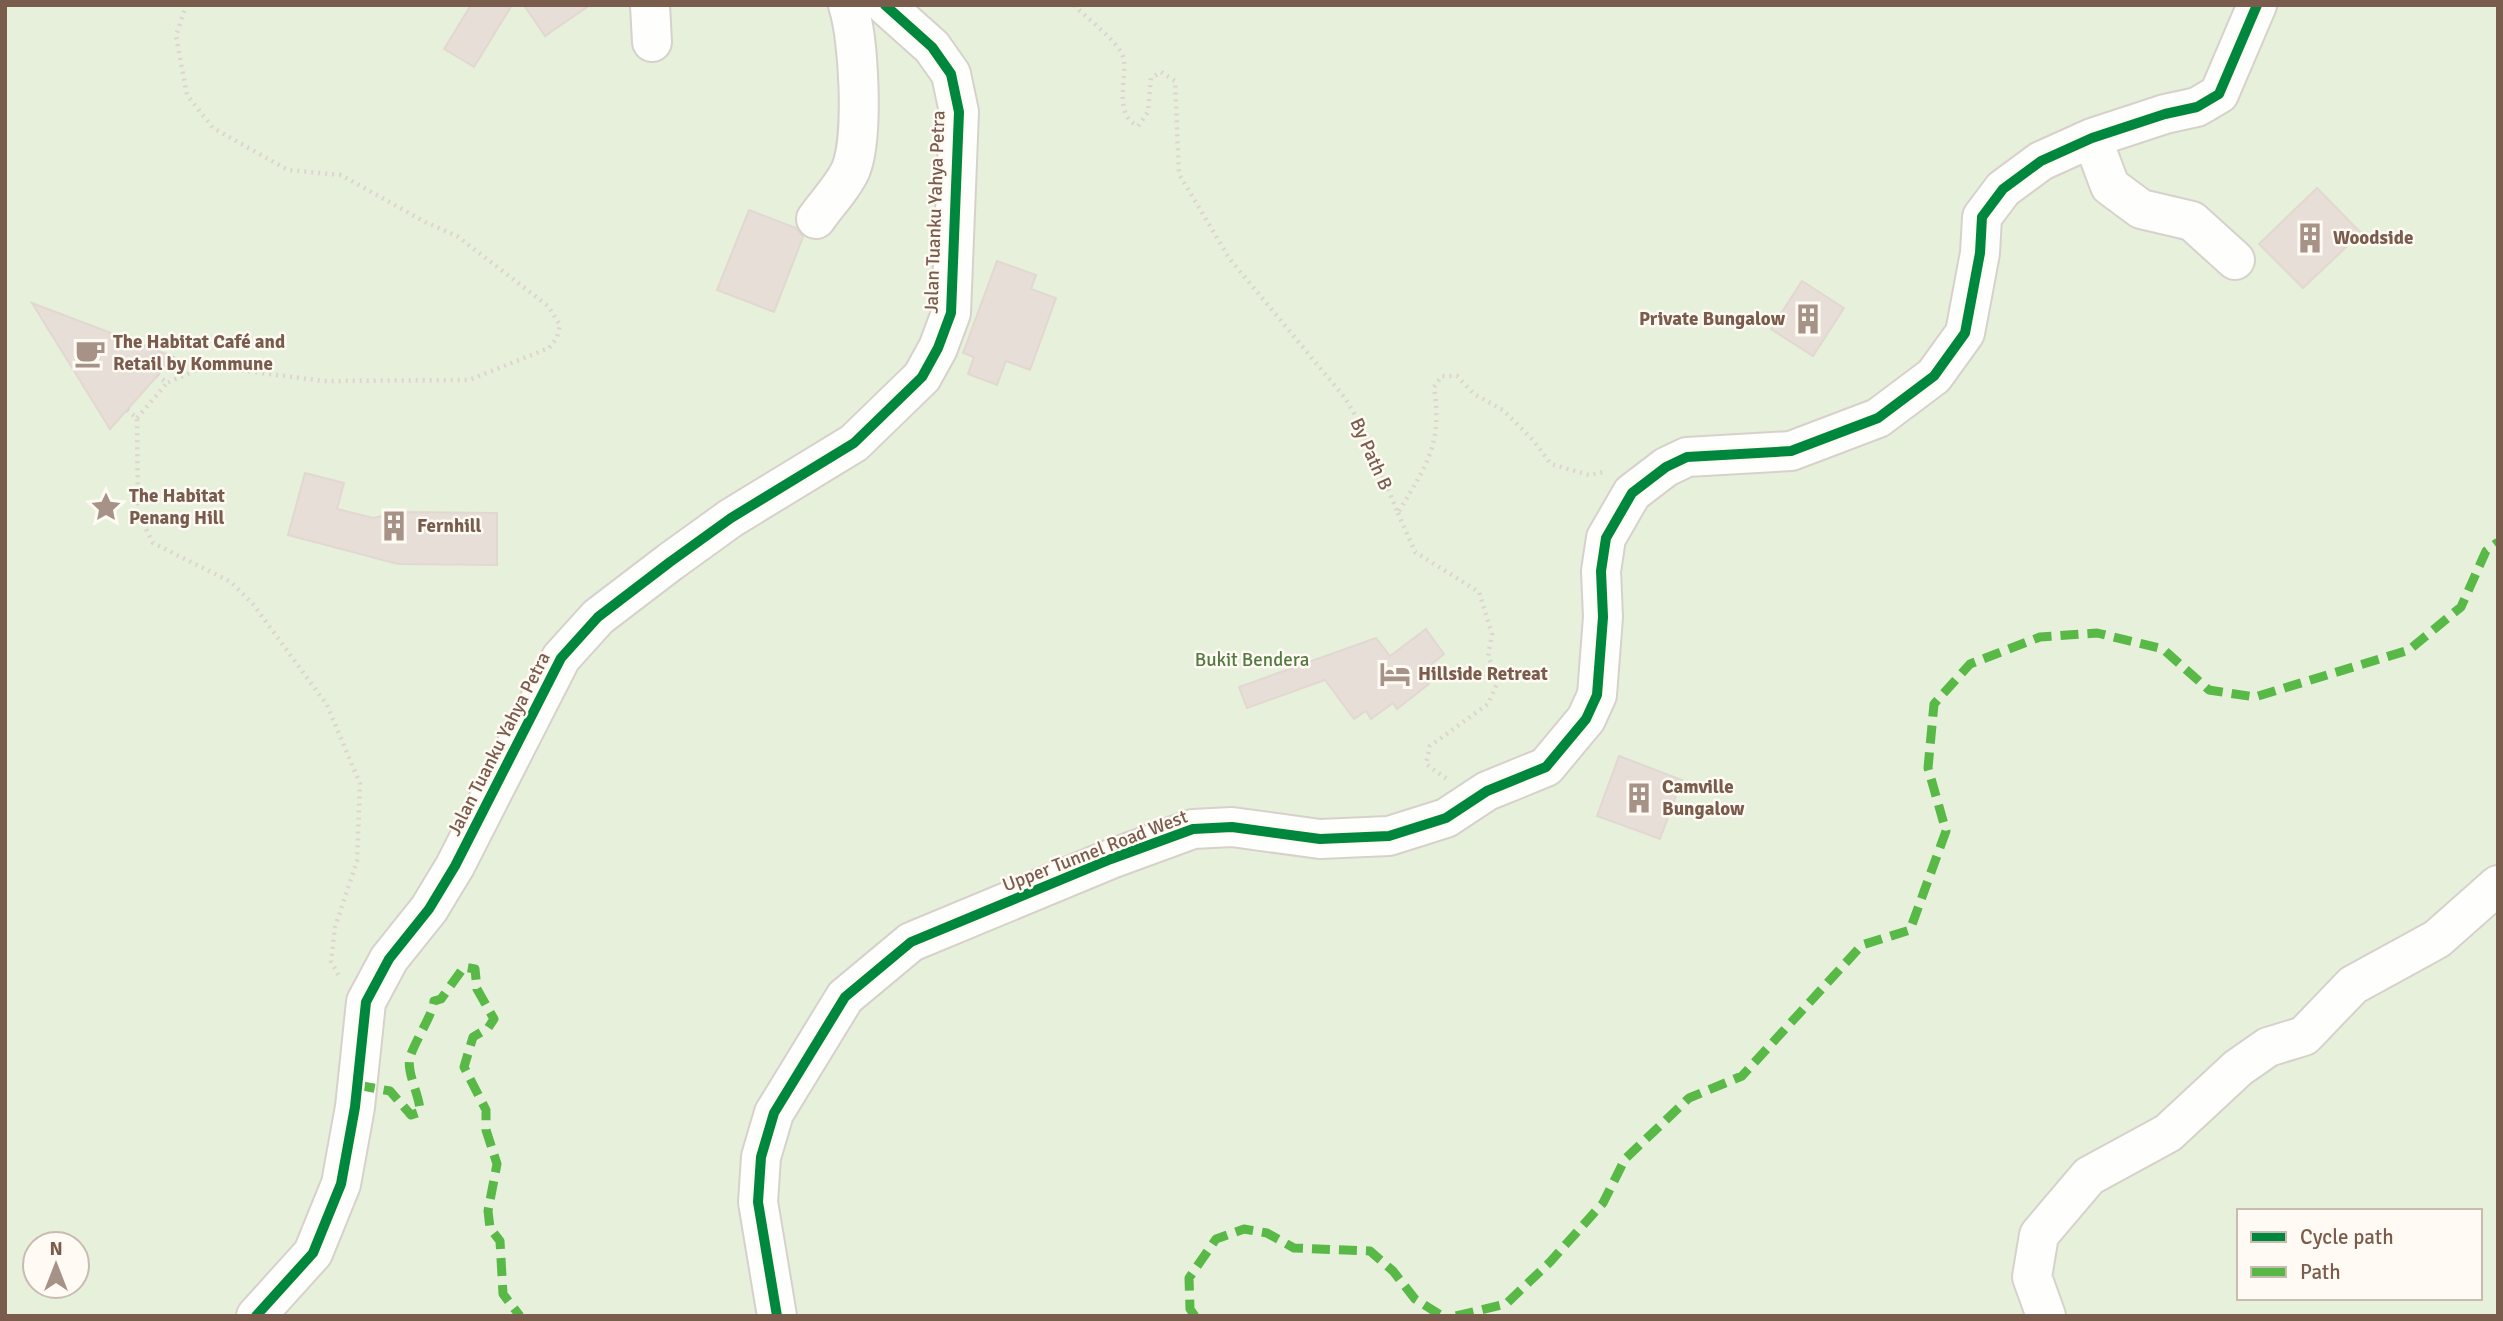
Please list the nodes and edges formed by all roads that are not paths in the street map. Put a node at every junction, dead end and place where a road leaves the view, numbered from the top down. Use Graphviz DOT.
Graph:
graph roads {
  1 [pos="848,5"];
  2 [pos="885,5"];
  3 [pos="2257,5"];
  4 [pos="2092,138"];
  5 [pos="816,219"];
  6 [pos="2235,260"];
  7 [pos="2498,886"];
  8 [pos="256,1316"];
  9 [pos="777,1316"];
  10 [pos="2046,1316"];
  1 -- 5 [label="street"];
  2 -- 8 [label="street, Jalan Tuanku Yahya Petra"];
  3 -- 4 [label="street, Upper Tunnel Road West"];
  4 -- 6 [label="street"];
  4 -- 9 [label="street, Upper Tunnel Road West"];
  7 -- 10 [label="street"];
}
